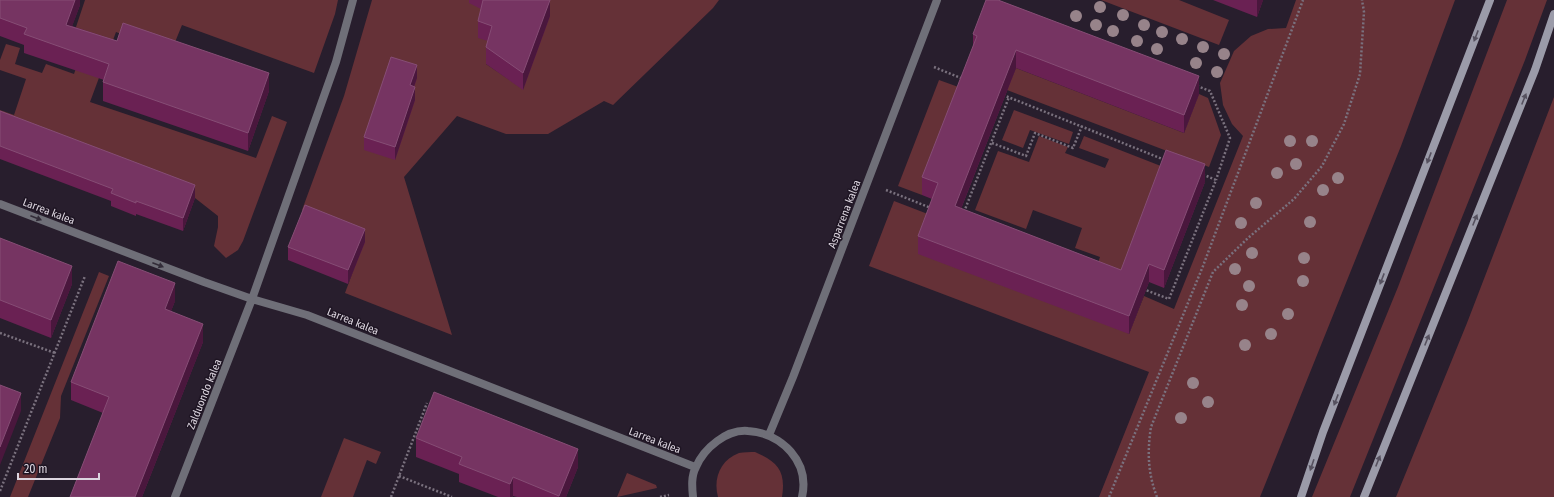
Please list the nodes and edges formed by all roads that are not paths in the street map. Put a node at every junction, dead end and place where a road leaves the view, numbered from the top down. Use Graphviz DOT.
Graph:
graph roads {
  1 [pos="353,0"];
  2 [pos="938,0"];
  3 [pos="1490,0"];
  4 [pos="1554,14"];
  5 [pos="0,204"];
  6 [pos="252,299"];
  7 [pos="769,435"];
  8 [pos="695,467"];
  9 [pos="175,497"];
  10 [pos="693,497"];
  11 [pos="802,497"];
  12 [pos="1301,497"];
  13 [pos="1364,497"];
  1 -- 6 [label="street, Zalduondo kalea"];
  2 -- 7 [label="street, Asparrena kalea"];
  3 -- 12 [label="main road, one-way"];
  13 -- 4 [label="main road, one-way"];
  5 -- 6 [label="street, Larrea kalea, one-way"];
  6 -- 8 [label="street, Larrea kalea"];
  6 -- 9 [label="street, Zalduondo kalea"];
  7 -- 8 [label="street"];
  7 -- 11 [label="street"];
  8 -- 10 [label="street"];
}
